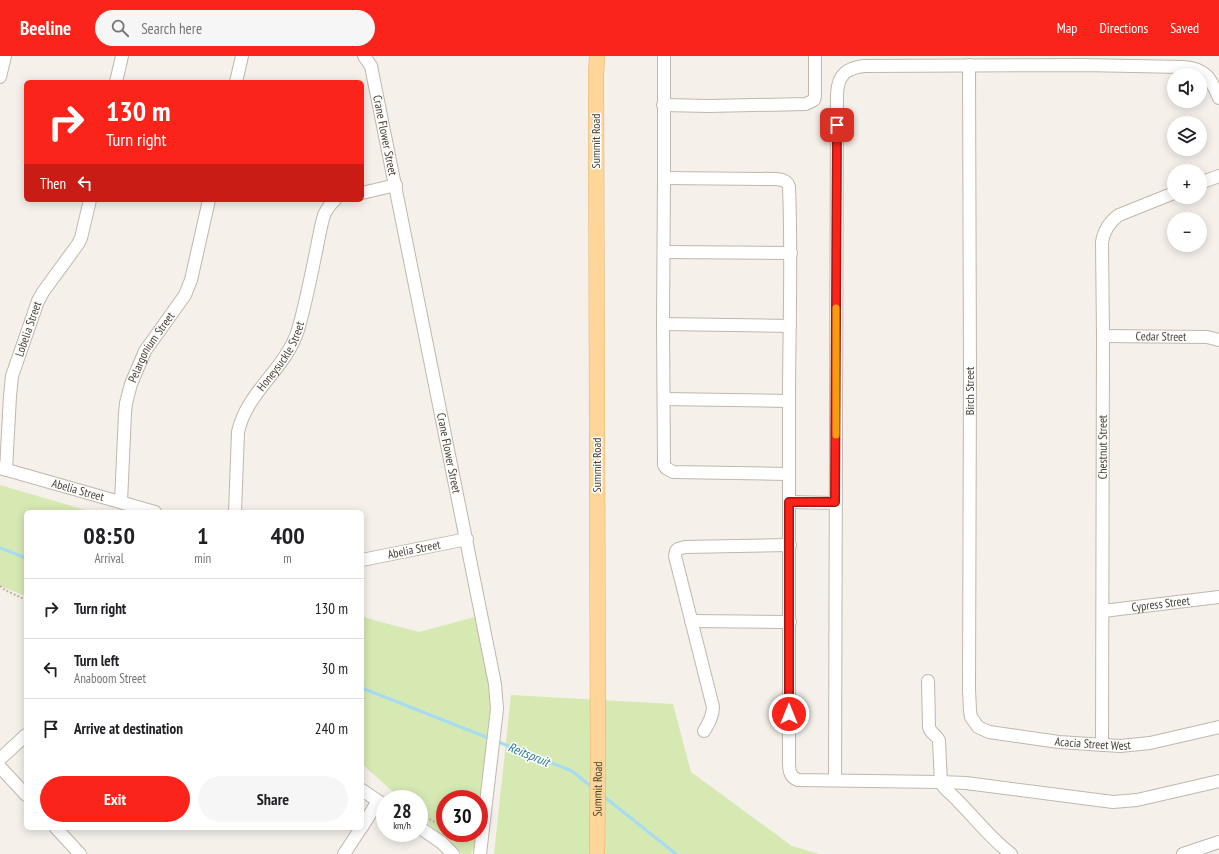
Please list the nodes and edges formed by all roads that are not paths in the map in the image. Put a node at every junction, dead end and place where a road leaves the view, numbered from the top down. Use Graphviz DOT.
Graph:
graph roads {
  1 [pos="5,56"];
  2 [pos="122,56"];
  3 [pos="242,56"];
  4 [pos="364,56"];
  5 [pos="596,56"];
  6 [pos="664,56"];
  7 [pos="815,56"];
  8 [pos="1082,61"];
  9 [pos="969,65"];
  10 [pos="0,77"];
  11 [pos="116,80"];
  12 [pos="236,80"];
  13 [pos="1219,98"];
  14 [pos="663,105"];
  15 [pos="1219,176"];
  16 [pos="664,178"];
  17 [pos="1207,180"];
  18 [pos="396,186"];
  19 [pos="364,193"];
  20 [pos="1167,196"];
  21 [pos="90,202"];
  22 [pos="209,202"];
  23 [pos="333,202"];
  24 [pos="664,252"];
  25 [pos="790,253"];
  26 [pos="663,324"];
  27 [pos="790,326"];
  28 [pos="1103,336"];
  29 [pos="1219,340"];
  30 [pos="664,399"];
  31 [pos="789,401"];
  32 [pos="3,469"];
  33 [pos="789,474"];
  34 [pos="121,502"];
  35 [pos="789,502"];
  36 [pos="835,502"];
  37 [pos="148,510"];
  38 [pos="235,510"];
  39 [pos="466,539"];
  40 [pos="790,545"];
  41 [pos="364,560"];
  42 [pos="1219,597"];
  43 [pos="1103,611"];
  44 [pos="691,621"];
  45 [pos="790,622"];
  46 [pos="928,681"];
  47 [pos="971,717"];
  48 [pos="1219,728"];
  49 [pos="704,731"];
  50 [pos="24,737"];
  51 [pos="1102,745"];
  52 [pos="0,759"];
  53 [pos="0,767"];
  54 [pos="836,779"];
  55 [pos="940,782"];
  56 [pos="1219,782"];
  57 [pos="364,791"];
  58 [pos="24,794"];
  59 [pos="376,799"];
  60 [pos="376,810"];
  61 [pos="364,825"];
  62 [pos="58,830"];
  63 [pos="360,830"];
  64 [pos="428,834"];
  65 [pos="1219,842"];
  66 [pos="80,854"];
  67 [pos="344,854"];
  68 [pos="453,854"];
  69 [pos="480,854"];
  70 [pos="597,854"];
  71 [pos="1011,854"];
  72 [pos="1183,854"];
  1 -- 10 [label="street"];
  2 -- 11 [label="street"];
  3 -- 12 [label="street"];
  4 -- 18 [label="street, Crane Flower Street"];
  5 -- 70 [label="main road, Summit Road"];
  6 -- 14 [label="street"];
  7 -- 14 [label="street"];
  8 -- 9 [label="street"];
  8 -- 13 [label="street"];
  9 -- 36 [label="street"];
  9 -- 47 [label="street, Birch Street"];
  14 -- 16 [label="street"];
  15 -- 17 [label="street"];
  16 -- 24 [label="street"];
  16 -- 25 [label="street"];
  18 -- 19 [label="street"];
  18 -- 39 [label="street, Crane Flower Street"];
  20 -- 28 [label="street, Chestnut Street"];
  21 -- 32 [label="street, Lobelia Street"];
  22 -- 34 [label="street, Pelargonium Street"];
  23 -- 38 [label="street, Honeysuckle Street"];
  24 -- 25 [label="street"];
  24 -- 26 [label="street"];
  25 -- 27 [label="street"];
  26 -- 27 [label="street"];
  26 -- 30 [label="street"];
  27 -- 31 [label="street"];
  28 -- 29 [label="street, Cedar Street"];
  28 -- 43 [label="street, Chestnut Street"];
  30 -- 31 [label="street"];
  30 -- 33 [label="street"];
  31 -- 33 [label="street"];
  32 -- 34 [label="street, Abelia Street"];
  33 -- 35 [label="street"];
  34 -- 37 [label="street, Abelia Street"];
  35 -- 36 [label="street"];
  35 -- 40 [label="street"];
  36 -- 54 [label="street"];
  39 -- 41 [label="street, Abelia Street"];
  39 -- 69 [label="street, Crane Flower Street"];
  40 -- 44 [label="street"];
  40 -- 45 [label="street"];
  42 -- 43 [label="street, Cypress Street"];
  43 -- 51 [label="street, Chestnut Street"];
  44 -- 45 [label="street"];
  44 -- 49 [label="street"];
  45 -- 54 [label="street"];
  46 -- 55 [label="street"];
  47 -- 51 [label="street, Acacia Street West"];
  48 -- 51 [label="street, Acacia Street West"];
  50 -- 52 [label="street"];
  53 -- 58 [label="street"];
  54 -- 55 [label="street"];
  55 -- 56 [label="street"];
  55 -- 71 [label="street"];
  57 -- 59 [label="street"];
  60 -- 61 [label="street"];
  62 -- 66 [label="street"];
  63 -- 67 [label="street"];
  64 -- 68 [label="street"];
  65 -- 72 [label="street"];
}
